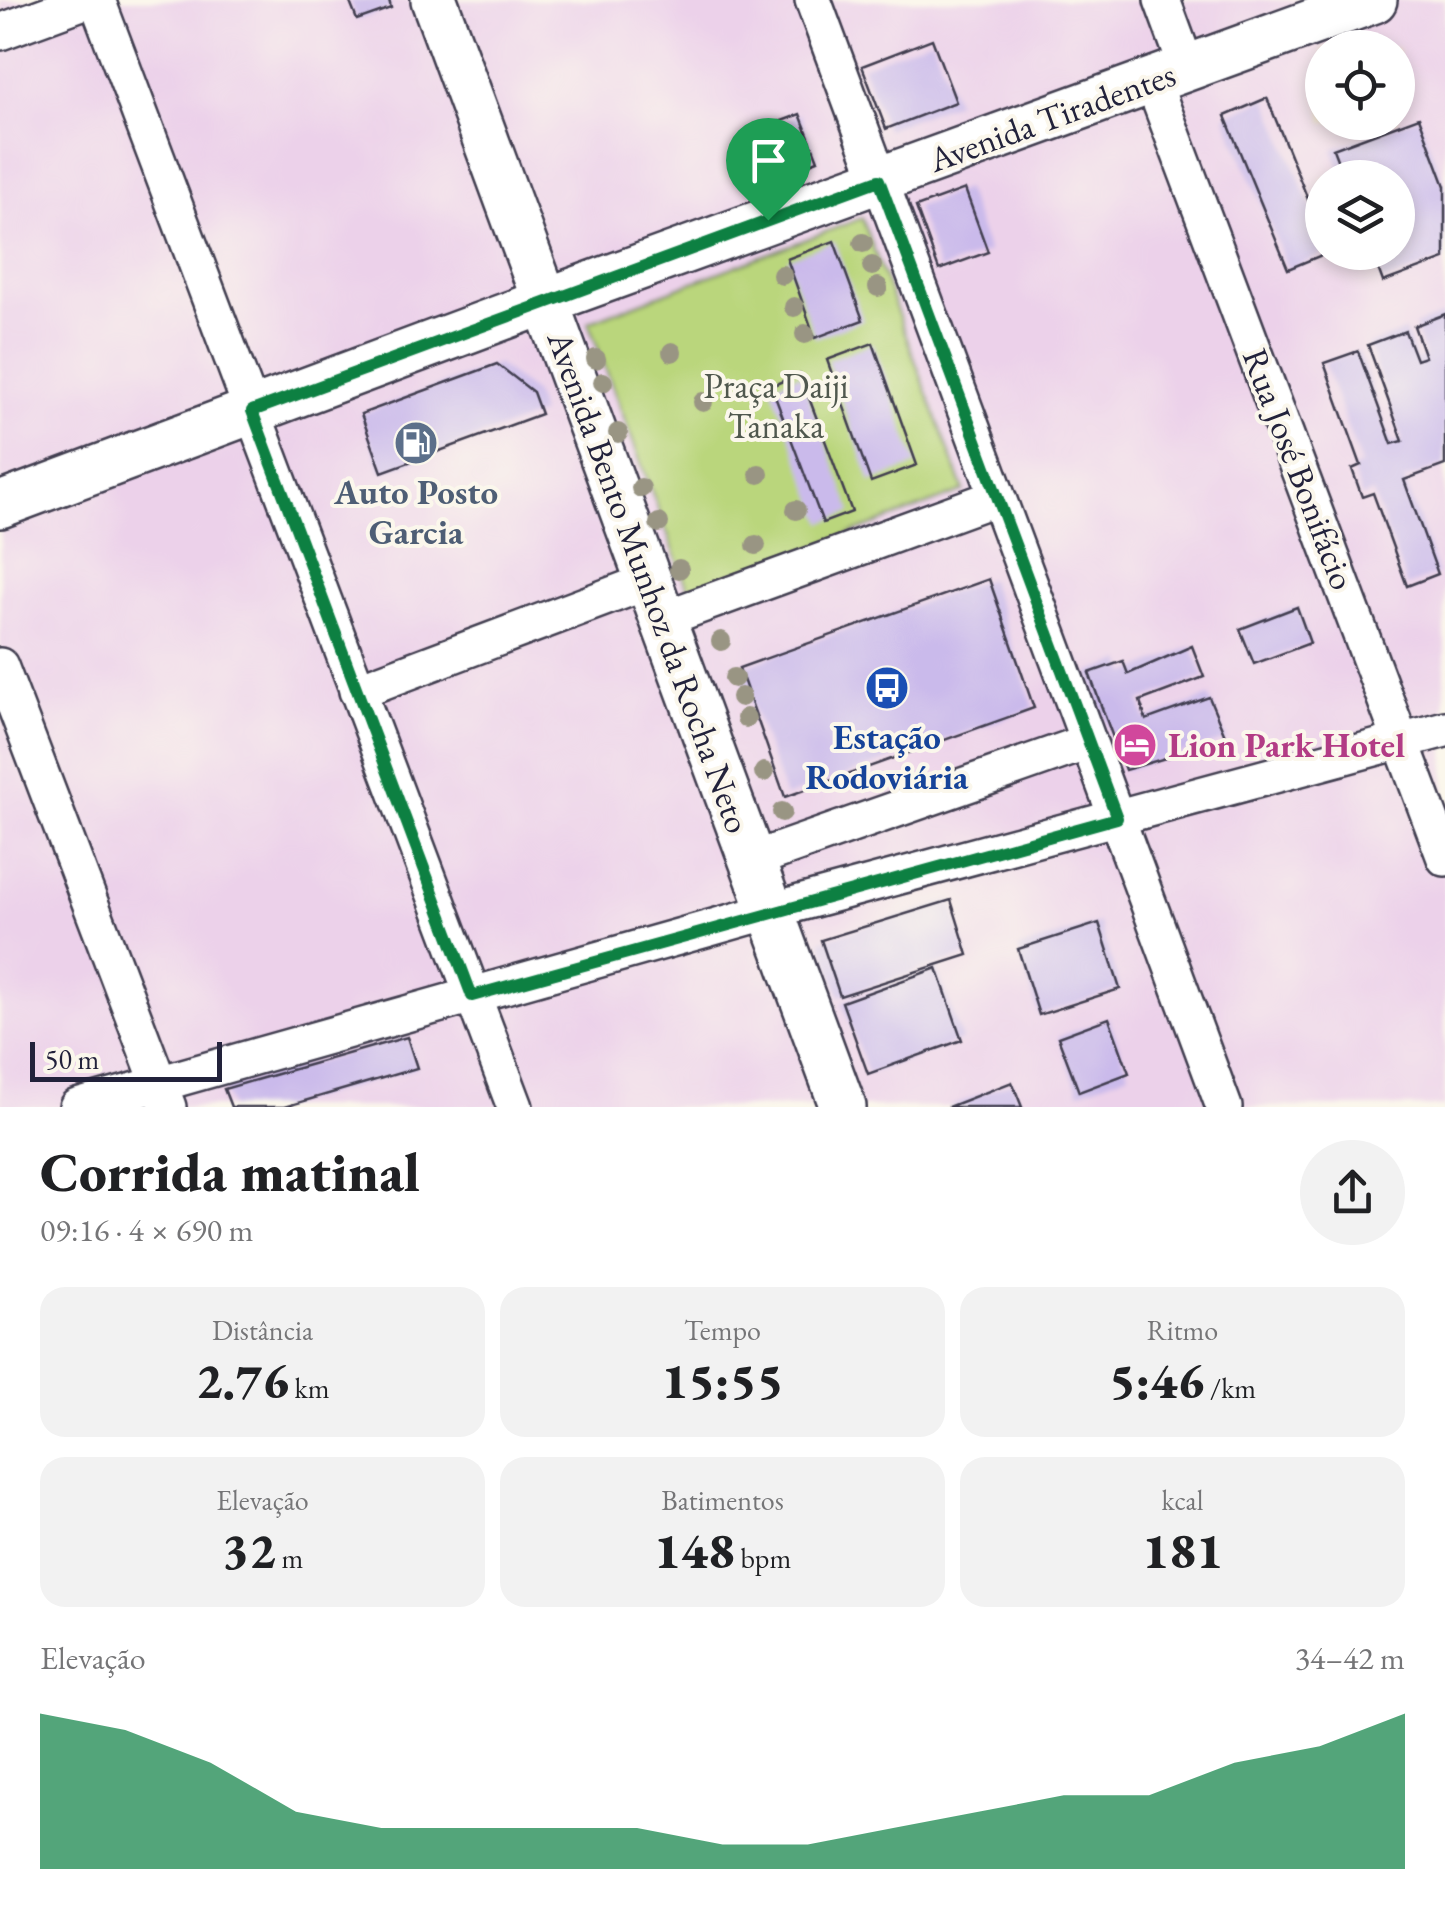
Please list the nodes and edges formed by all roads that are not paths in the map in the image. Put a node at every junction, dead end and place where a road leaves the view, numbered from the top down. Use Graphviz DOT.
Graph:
graph roads {
  1 [pos="87,0"];
  2 [pos="97,0"];
  3 [pos="434,0"];
  4 [pos="812,0"];
  5 [pos="1162,0"];
  6 [pos="1374,0"];
  7 [pos="0,32"];
  8 [pos="1170,74"];
  9 [pos="879,180"];
  10 [pos="546,301"];
  11 [pos="252,411"];
  12 [pos="998,497"];
  13 [pos="0,505"];
  14 [pos="656,600"];
  15 [pos="0,666"];
  16 [pos="357,691"];
  17 [pos="1445,729"];
  18 [pos="1401,741"];
  19 [pos="1088,742"];
  20 [pos="1117,818"];
  21 [pos="1445,858"];
  22 [pos="752,860"];
  23 [pos="770,911"];
  24 [pos="472,996"];
  25 [pos="163,1095"];
  26 [pos="76,1107"];
  27 [pos="515,1107"];
  28 [pos="843,1107"];
  29 [pos="1224,1107"];
  1 -- 7 [label="street"];
  2 -- 11 [label="street"];
  3 -- 10 [label="main road, Avenida Bento Munhoz da Rocha Neto"];
  4 -- 9 [label="street"];
  5 -- 8 [label="street, Rua José Bonifácio"];
  6 -- 8 [label="main road, Avenida Tiradentes"];
  8 -- 9 [label="main road, Avenida Tiradentes"];
  8 -- 18 [label="street, Rua José Bonifácio"];
  9 -- 10 [label="main road, Avenida Tiradentes"];
  9 -- 12 [label="street"];
  10 -- 11 [label="main road, Avenida Tiradentes"];
  10 -- 14 [label="main road, Avenida Bento Munhoz da Rocha Neto"];
  11 -- 13 [label="main road, Avenida Tiradentes"];
  11 -- 16 [label="street"];
  12 -- 14 [label="street"];
  12 -- 19 [label="street"];
  14 -- 16 [label="street"];
  14 -- 22 [label="main road, Avenida Bento Munhoz da Rocha Neto"];
  15 -- 25 [label="street"];
  16 -- 24 [label="street"];
  17 -- 18 [label="street"];
  18 -- 20 [label="street"];
  18 -- 21 [label="street, Rua José Bonifácio"];
  19 -- 20 [label="street"];
  19 -- 22 [label="street"];
  20 -- 23 [label="street"];
  20 -- 29 [label="street"];
  22 -- 23 [label="main road, Avenida Bento Munhoz da Rocha Neto"];
  23 -- 24 [label="street"];
  23 -- 28 [label="main road, Avenida Bento Munhoz da Rocha Neto"];
  24 -- 25 [label="street"];
  24 -- 27 [label="street"];
  25 -- 26 [label="street"];
}
